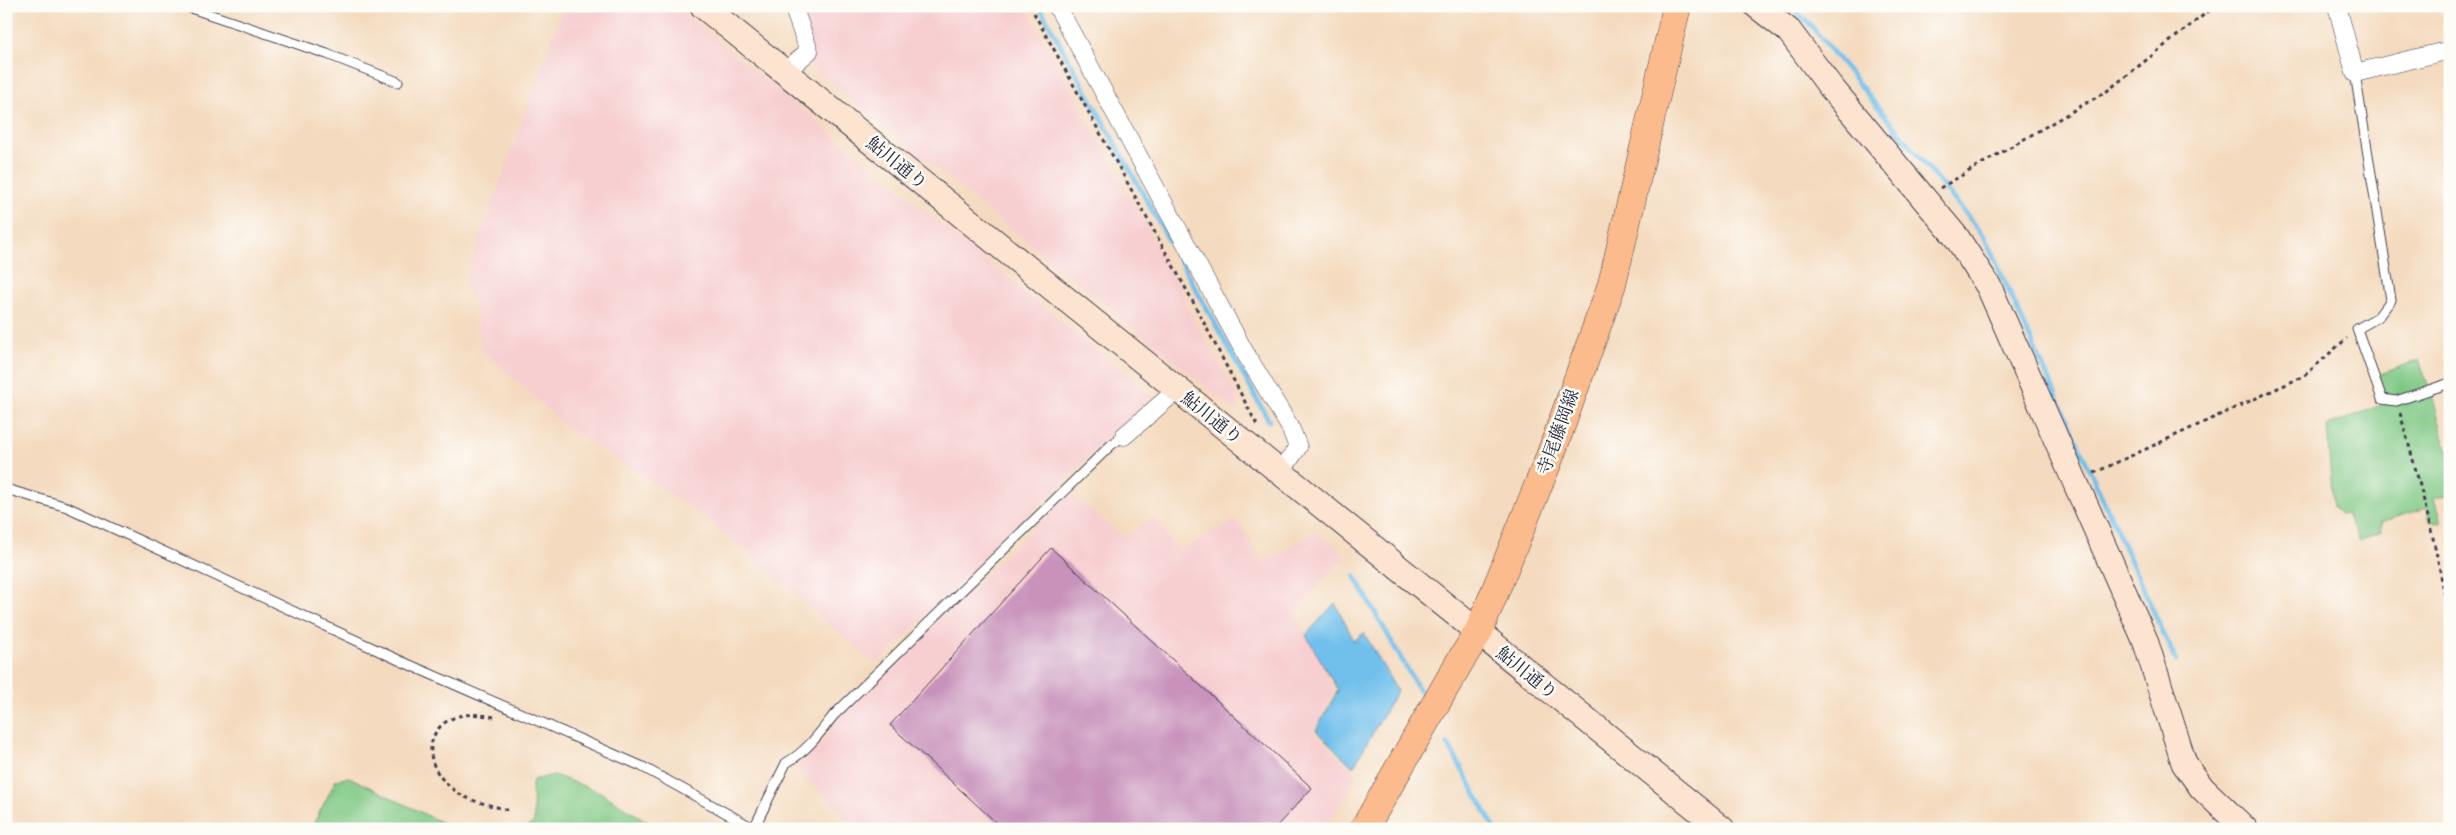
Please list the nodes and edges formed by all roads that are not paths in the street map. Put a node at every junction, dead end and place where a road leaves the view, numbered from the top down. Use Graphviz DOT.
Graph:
graph roads {
  1 [pos="185,6"];
  2 [pos="703,6"];
  3 [pos="794,6"];
  4 [pos="1057,6"];
  5 [pos="1677,6"];
  6 [pos="1757,6"];
  7 [pos="2338,6"];
  8 [pos="2450,50"];
  9 [pos="785,72"];
  10 [pos="2355,73"];
  11 [pos="398,82"];
  12 [pos="2450,383"];
  13 [pos="1177,390"];
  14 [pos="1124,436"];
  15 [pos="1280,473"];
  16 [pos="6,488"];
  17 [pos="1478,633"];
  18 [pos="755,828"];
  19 [pos="1364,829"];
  20 [pos="1722,829"];
  21 [pos="2245,829"];
  1 -- 11 [label="lane"];
  2 -- 9 [label="street, 鮎川通り"];
  3 -- 9 [label="street"];
  4 -- 15 [label="street"];
  5 -- 17 [label="main road, 寺尾藤岡線"];
  6 -- 21 [label="street"];
  7 -- 10 [label="street"];
  8 -- 10 [label="street"];
  9 -- 13 [label="street, 鮎川通り"];
  10 -- 12 [label="lane"];
  13 -- 14 [label="street"];
  13 -- 15 [label="street, 鮎川通り"];
  14 -- 18 [label="lane"];
  15 -- 17 [label="street, 鮎川通り"];
  16 -- 18 [label="lane"];
  17 -- 19 [label="main road, 寺尾藤岡線"];
  17 -- 20 [label="street, 鮎川通り"];
}
